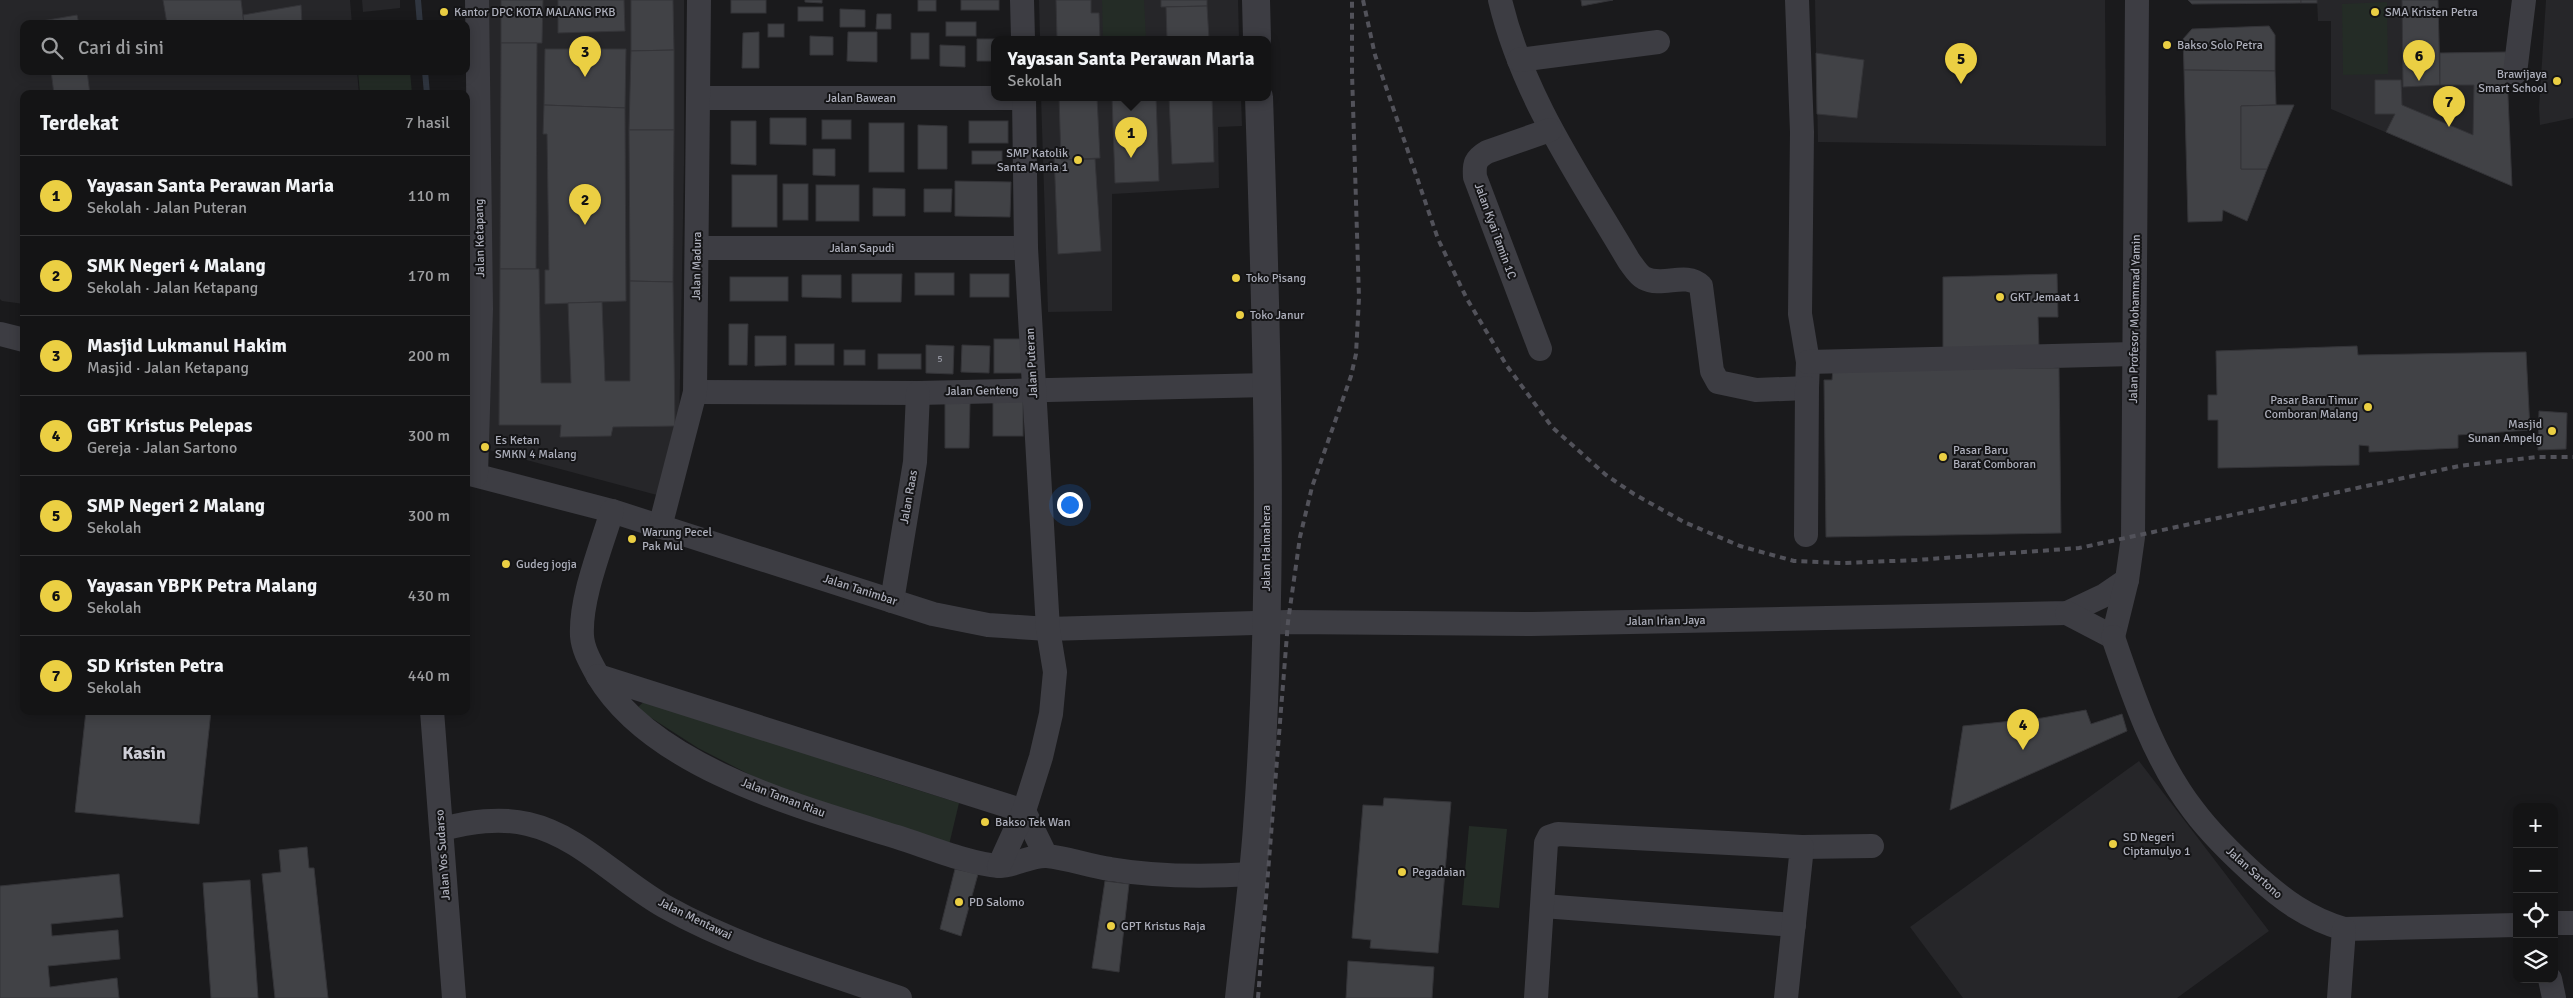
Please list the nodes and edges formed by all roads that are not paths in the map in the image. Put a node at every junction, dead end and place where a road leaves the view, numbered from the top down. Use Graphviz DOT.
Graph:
graph roads {
  1 [pos="477,0"];
  2 [pos="699,0"];
  3 [pos="1022,0"];
  4 [pos="1256,0"];
  5 [pos="1500,0"];
  6 [pos="1797,0"];
  7 [pos="2137,0"];
  8 [pos="2524,0"];
  9 [pos="1023,36"];
  10 [pos="1257,36"];
  11 [pos="1658,42"];
  12 [pos="1519,60"];
  13 [pos="2515,74"];
  14 [pos="991,97"];
  15 [pos="699,98"];
  16 [pos="1024,101"];
  17 [pos="1259,101"];
  18 [pos="1550,130"];
  19 [pos="698,248"];
  20 [pos="1026,248"];
  21 [pos="0,334"];
  22 [pos="20,339"];
  23 [pos="1540,349"];
  24 [pos="2134,354"];
  25 [pos="1808,362"];
  26 [pos="1268,385"];
  27 [pos="1807,388"];
  28 [pos="1034,390"];
  29 [pos="695,392"];
  30 [pos="918,393"];
  31 [pos="471,474"];
  32 [pos="612,511"];
  33 [pos="660,527"];
  34 [pos="1806,535"];
  35 [pos="2127,580"];
  36 [pos="892,601"];
  37 [pos="2067,613"];
  38 [pos="1266,623"];
  39 [pos="1048,629"];
  40 [pos="2112,636"];
  41 [pos="598,676"];
  42 [pos="432,715"];
  43 [pos="1024,811"];
  44 [pos="442,829"];
  45 [pos="1872,846"];
  46 [pos="1802,847"];
  47 [pos="1046,856"];
  48 [pos="999,866"];
  49 [pos="1253,874"];
  50 [pos="1543,906"];
  51 [pos="2558,923"];
  52 [pos="2573,923"];
  53 [pos="1794,925"];
  54 [pos="2513,925"];
  55 [pos="2344,929"];
  56 [pos="2551,983"];
  57 [pos="454,998"];
  58 [pos="900,998"];
  59 [pos="1239,998"];
  60 [pos="1536,998"];
  61 [pos="1786,998"];
  62 [pos="2339,998"];
  63 [pos="2554,998"];
  1 -- 31 [label="street, Jalan Ketapang"];
  2 -- 15 [label="street, Jalan Madura"];
  3 -- 9 [label="street"];
  4 -- 10 [label="street"];
  5 -- 12 [label="street"];
  6 -- 25 [label="street"];
  7 -- 24 [label="street, Jalan Profesor Mohammad Yamin"];
  8 -- 13 [label="street"];
  11 -- 12 [label="street"];
  12 -- 18 [label="street"];
  14 -- 15 [label="street, Jalan Bawean"];
  15 -- 19 [label="street, Jalan Madura"];
  16 -- 20 [label="street, Jalan Puteran"];
  17 -- 26 [label="street, Jalan Halmahera"];
  18 -- 23 [label="street, Jalan Kyai Tamin 1C"];
  18 -- 27 [label="street"];
  19 -- 20 [label="street, Jalan Sapudi"];
  19 -- 29 [label="street, Jalan Madura"];
  20 -- 28 [label="street, Jalan Puteran"];
  21 -- 22 [label="street"];
  24 -- 25 [label="street"];
  24 -- 35 [label="street, Jalan Profesor Mohammad Yamin"];
  25 -- 27 [label="street"];
  26 -- 28 [label="street, Jalan Genteng"];
  26 -- 38 [label="street, Jalan Halmahera"];
  27 -- 34 [label="street"];
  28 -- 30 [label="street, Jalan Genteng"];
  28 -- 39 [label="street, Jalan Puteran"];
  29 -- 30 [label="street, Jalan Genteng"];
  29 -- 33 [label="street, Jalan Madura"];
  30 -- 36 [label="street, Jalan Raas"];
  31 -- 32 [label="street, Jalan Tanimbar"];
  32 -- 33 [label="street, Jalan Tanimbar"];
  32 -- 41 [label="street, Jalan Taman Riau"];
  33 -- 36 [label="street, Jalan Tanimbar"];
  35 -- 37 [label="street, Jalan Irian Jaya"];
  35 -- 40 [label="street, Jalan Profesor Mohammad Yamin"];
  36 -- 39 [label="street, Jalan Tanimbar"];
  37 -- 38 [label="street, Jalan Irian Jaya"];
  37 -- 40 [label="street, Jalan Irian Jaya"];
  38 -- 39 [label="street, Jalan Tanimbar"];
  38 -- 49 [label="street, Jalan Halmahera"];
  39 -- 43 [label="street, Jalan Puteran"];
  40 -- 55 [label="street, Jalan Sartono"];
  41 -- 43 [label="street"];
  41 -- 48 [label="street, Jalan Taman Riau"];
  42 -- 44 [label="street, Jalan Yos Sudarso"];
  43 -- 47 [label="street"];
  43 -- 48 [label="street"];
  44 -- 57 [label="street, Jalan Yos Sudarso"];
  44 -- 58 [label="street, Jalan Mentawai"];
  45 -- 46 [label="street"];
  46 -- 50 [label="street"];
  46 -- 53 [label="street"];
  47 -- 48 [label="street, Jalan Taman Riau"];
  47 -- 49 [label="street, Jalan Taman Riau"];
  49 -- 59 [label="street, Jalan Halmahera"];
  50 -- 53 [label="street"];
  50 -- 60 [label="street"];
  51 -- 52 [label="street"];
  53 -- 61 [label="street"];
  54 -- 55 [label="street, Jalan Sartono"];
  55 -- 62 [label="street"];
  56 -- 63 [label="street"];
}
